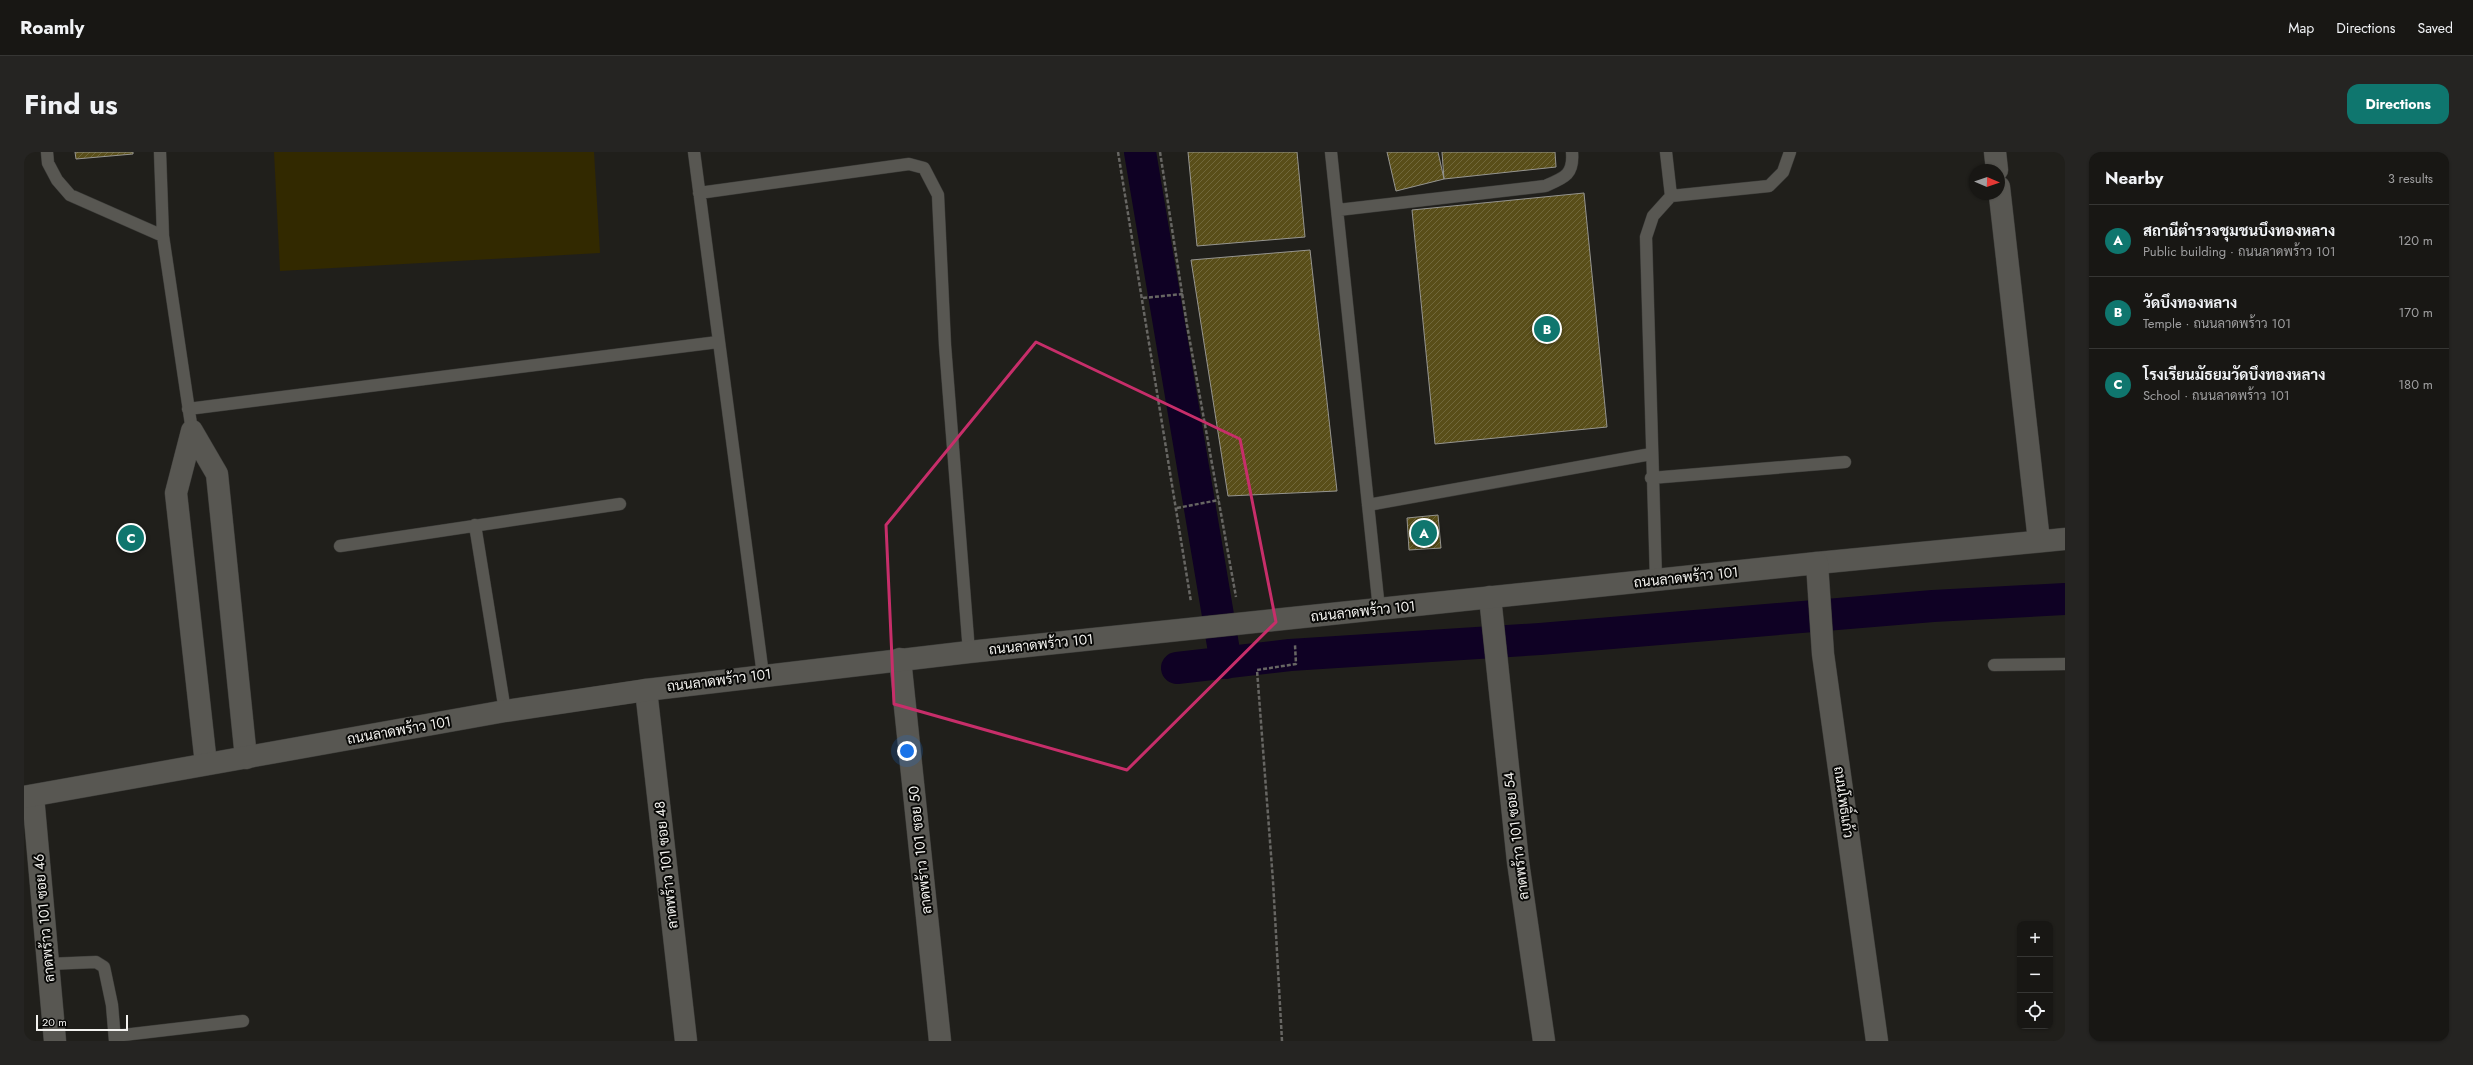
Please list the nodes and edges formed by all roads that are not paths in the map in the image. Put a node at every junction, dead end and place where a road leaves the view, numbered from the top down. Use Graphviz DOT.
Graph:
graph roads {
  1 [pos="47,152"];
  2 [pos="160,152"];
  3 [pos="694,152"];
  4 [pos="1332,152"];
  5 [pos="1572,152"];
  6 [pos="1666,152"];
  7 [pos="1790,152"];
  8 [pos="1995,152"];
  9 [pos="1996,164"];
  10 [pos="699,193"];
  11 [pos="1671,196"];
  12 [pos="2000,200"];
  13 [pos="1338,210"];
  14 [pos="163,236"];
  15 [pos="718,342"];
  16 [pos="188,409"];
  17 [pos="192,430"];
  18 [pos="1651,454"];
  19 [pos="1845,462"];
  20 [pos="1651,478"];
  21 [pos="620,504"];
  22 [pos="1368,505"];
  23 [pos="475,525"];
  24 [pos="2065,539"];
  25 [pos="2039,541"];
  26 [pos="340,546"];
  27 [pos="1817,571"];
  28 [pos="1656,580"];
  29 [pos="1490,597"];
  30 [pos="1379,609"];
  31 [pos="969,652"];
  32 [pos="900,659"];
  33 [pos="2065,664"];
  34 [pos="1994,665"];
  35 [pos="763,675"];
  36 [pos="646,690"];
  37 [pos="504,711"];
  38 [pos="246,758"];
  39 [pos="206,764"];
  40 [pos="28,797"];
  41 [pos="48,964"];
  42 [pos="243,1021"];
  43 [pos="115,1038"];
  44 [pos="55,1041"];
  45 [pos="686,1041"];
  46 [pos="940,1041"];
  47 [pos="1544,1041"];
  48 [pos="1878,1041"];
  1 -- 14 [label="lane"];
  2 -- 14 [label="lane"];
  3 -- 10 [label="lane"];
  4 -- 13 [label="lane"];
  5 -- 13 [label="lane"];
  6 -- 11 [label="lane"];
  7 -- 11 [label="lane"];
  8 -- 9 [label="street"];
  10 -- 15 [label="lane"];
  10 -- 31 [label="lane"];
  11 -- 18 [label="lane"];
  12 -- 25 [label="street"];
  13 -- 22 [label="lane"];
  14 -- 16 [label="lane"];
  15 -- 16 [label="lane"];
  15 -- 35 [label="lane"];
  16 -- 17 [label="lane"];
  17 -- 38 [label="street"];
  17 -- 39 [label="street"];
  18 -- 20 [label="lane"];
  18 -- 22 [label="lane"];
  19 -- 20 [label="lane"];
  20 -- 28 [label="lane"];
  21 -- 23 [label="lane"];
  22 -- 30 [label="lane"];
  23 -- 26 [label="lane"];
  23 -- 37 [label="lane"];
  24 -- 25 [label="street, ถนนลาดพร้าว 101"];
  25 -- 27 [label="street, ถนนลาดพร้าว 101"];
  27 -- 28 [label="street, ถนนลาดพร้าว 101"];
  27 -- 48 [label="street, ถนนโพธิ์แก้ว"];
  28 -- 29 [label="street, ถนนลาดพร้าว 101"];
  29 -- 30 [label="street, ถนนลาดพร้าว 101"];
  29 -- 47 [label="street, ลาดพร้าว 101 ซอย 54"];
  30 -- 31 [label="street, ถนนลาดพร้าว 101"];
  31 -- 32 [label="street, ถนนลาดพร้าว 101"];
  32 -- 35 [label="street, ถนนลาดพร้าว 101"];
  32 -- 46 [label="street, ลาดพร้าว 101 ซอย 50"];
  33 -- 34 [label="lane"];
  35 -- 36 [label="street, ถนนลาดพร้าว 101"];
  36 -- 37 [label="street, ถนนลาดพร้าว 101"];
  36 -- 45 [label="street, ลาดพร้าว 101 ซอย 48"];
  37 -- 38 [label="street, ถนนลาดพร้าว 101"];
  38 -- 39 [label="street, ถนนลาดพร้าว 101"];
  39 -- 40 [label="street, ถนนลาดพร้าว 101"];
  40 -- 41 [label="street, ลาดพร้าว 101 ซอย 46"];
  41 -- 43 [label="lane"];
  41 -- 44 [label="street, ลาดพร้าว 101 ซอย 46"];
  42 -- 43 [label="lane"];
}
